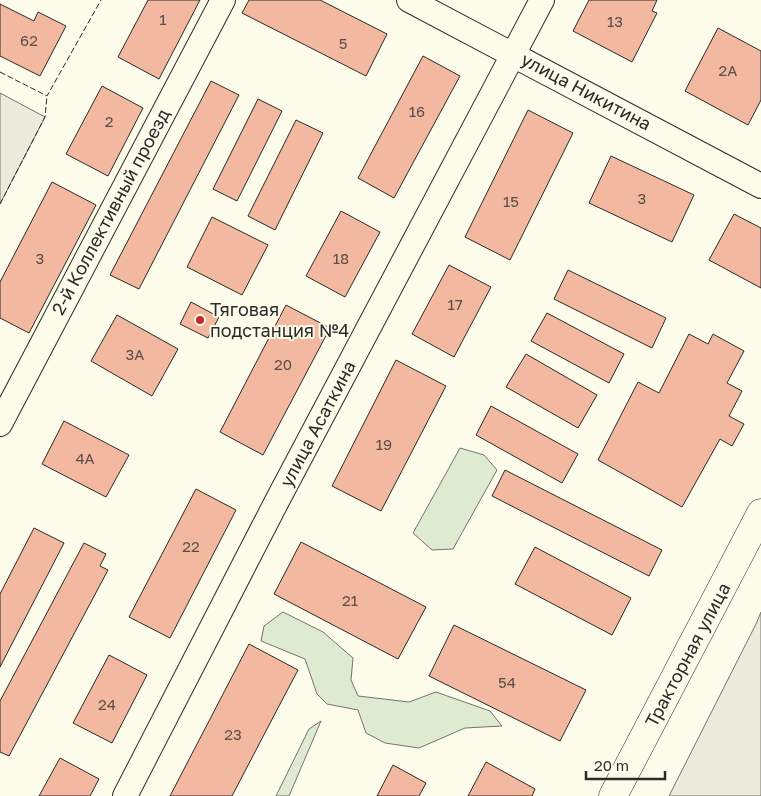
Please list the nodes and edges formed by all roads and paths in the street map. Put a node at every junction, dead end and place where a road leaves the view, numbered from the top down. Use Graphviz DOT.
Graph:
graph roads {
  1 [pos="223,0"];
  2 [pos="409,0"];
  3 [pos="542,0"];
  4 [pos="515,54"];
  5 [pos="761,186"];
  6 [pos="0,424"];
  7 [pos="761,513"];
  8 [pos="125,796"];
  9 [pos="613,796"];
  1 -- 6 [label="street, 2-й Коллективный проезд"];
  2 -- 4 [label="street, улица Никитина"];
  3 -- 4 [label="street, улица Асаткина"];
  4 -- 5 [label="street, улица Никитина"];
  4 -- 8 [label="street, улица Асаткина"];
  7 -- 9 [label="main road, Тракторная улица"];
}
